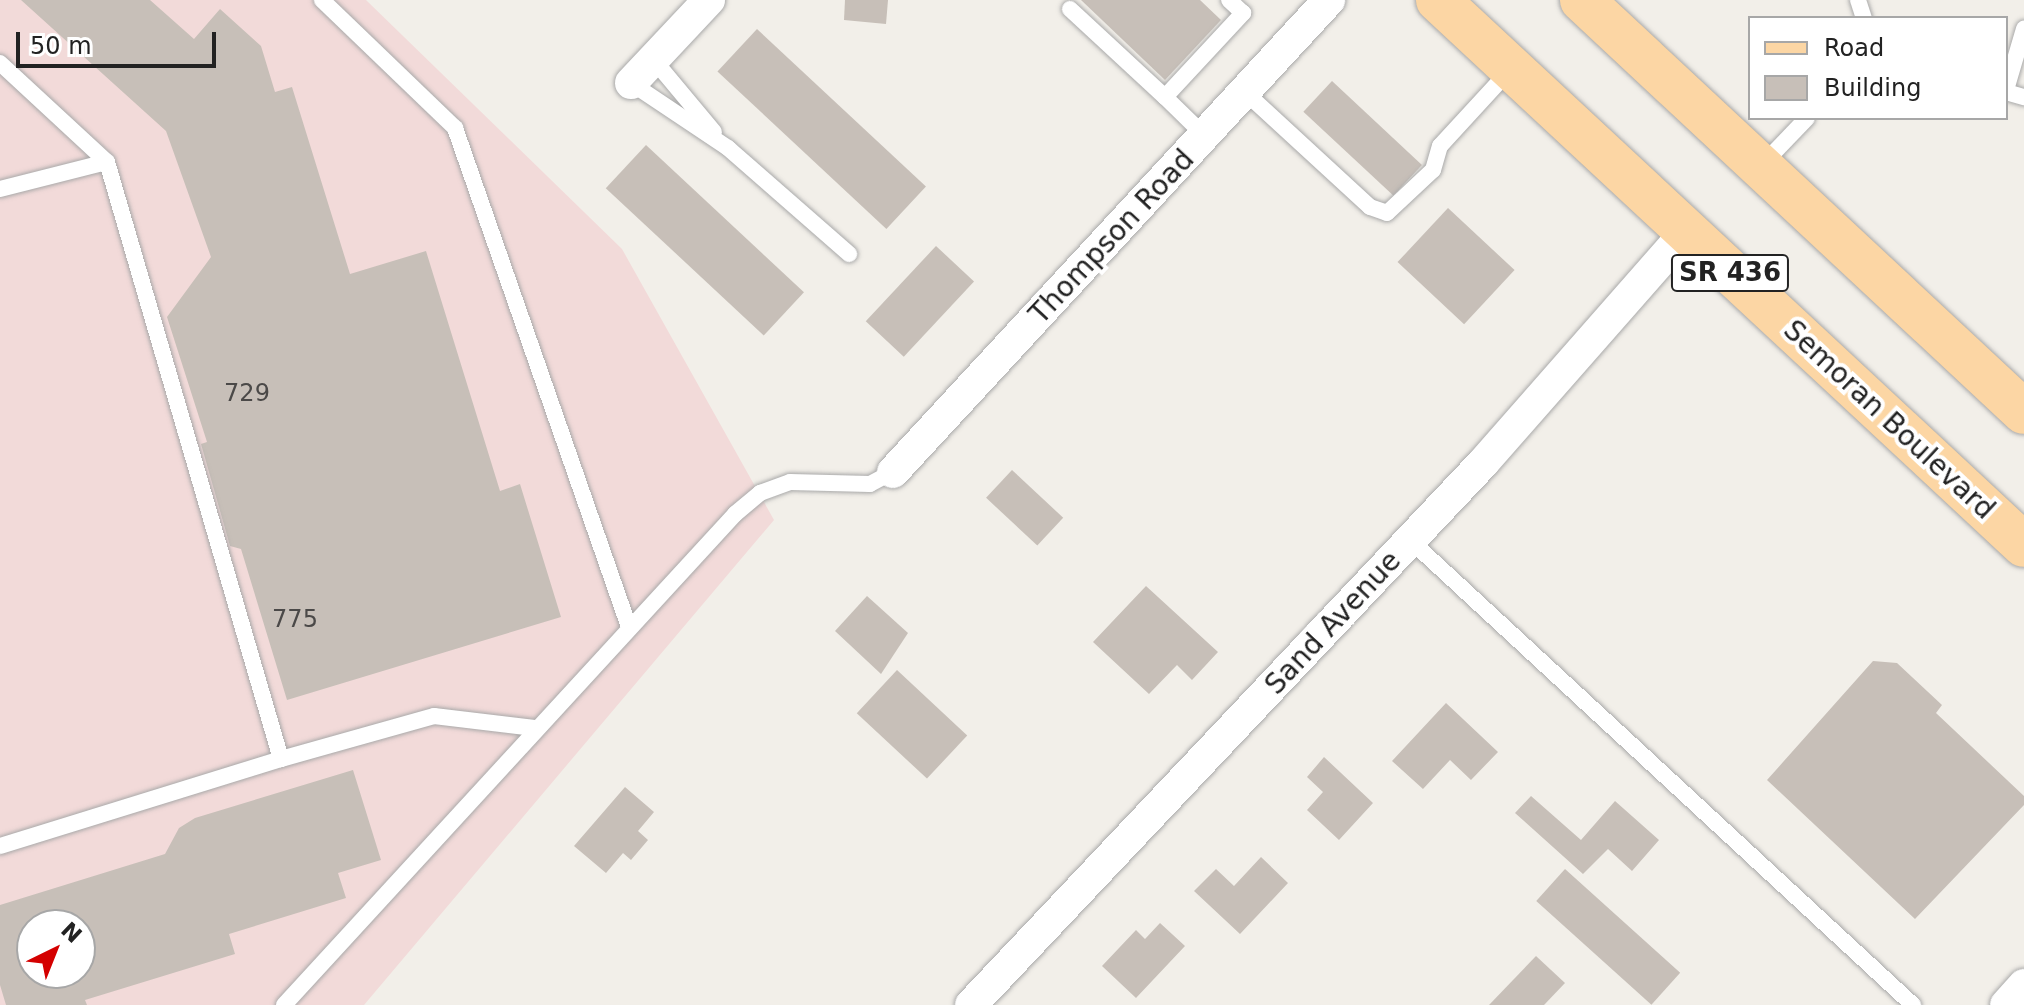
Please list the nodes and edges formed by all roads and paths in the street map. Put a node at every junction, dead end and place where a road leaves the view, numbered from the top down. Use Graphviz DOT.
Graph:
graph roads {
  1 [pos="322,0"];
  2 [pos="709,0"];
  3 [pos="1229,0"];
  4 [pos="1329,0"];
  5 [pos="1438,0"];
  6 [pos="1588,2"];
  7 [pos="1070,9"];
  8 [pos="2024,29"];
  9 [pos="653,59"];
  10 [pos="0,63"];
  11 [pos="1511,68"];
  12 [pos="631,83"];
  13 [pos="2008,84"];
  14 [pos="1245,92"];
  15 [pos="1165,97"];
  16 [pos="1805,120"];
  17 [pos="1205,136"];
  18 [pos="728,148"];
  19 [pos="107,162"];
  20 [pos="1760,167"];
  21 [pos="0,189"];
  22 [pos="1686,232"];
  23 [pos="849,254"];
  24 [pos="2024,412"];
  25 [pos="893,472"];
  26 [pos="1410,540"];
  27 [pos="2024,545"];
  28 [pos="629,627"];
  29 [pos="534,728"];
  30 [pos="281,759"];
  31 [pos="0,846"];
  32 [pos="2024,985"];
  33 [pos="284,1005"];
  34 [pos="971,1005"];
  35 [pos="1913,1005"];
  36 [pos="2006,1005"];
  1 -- 28 [label="lane"];
  2 -- 9 [label="street"];
  3 -- 15 [label="lane"];
  4 -- 14 [label="street, Thompson Road"];
  5 -- 11 [label="main road, Semoran Boulevard / SR 436"];
  6 -- 20 [label="main road, SR 436"];
  7 -- 15 [label="lane"];
  8 -- 13 [label="lane"];
  9 -- 12 [label="street"];
  9 -- 18 [label="lane"];
  10 -- 19 [label="lane"];
  11 -- 14 [label="lane"];
  11 -- 22 [label="main road, Semoran Boulevard / SR 436"];
  12 -- 18 [label="lane"];
  14 -- 17 [label="street, Thompson Road"];
  15 -- 17 [label="lane"];
  16 -- 20 [label="lane"];
  17 -- 25 [label="street, Thompson Road"];
  18 -- 23 [label="lane"];
  19 -- 21 [label="lane"];
  19 -- 30 [label="lane"];
  20 -- 24 [label="main road, SR 436"];
  22 -- 26 [label="street, Sand Avenue"];
  22 -- 27 [label="main road, Semoran Boulevard / SR 436"];
  25 -- 28 [label="lane"];
  26 -- 34 [label="street, Sand Avenue"];
  26 -- 35 [label="lane"];
  28 -- 29 [label="lane"];
  29 -- 30 [label="lane"];
  29 -- 33 [label="lane"];
  30 -- 31 [label="lane"];
  32 -- 36 [label="street"];
}
